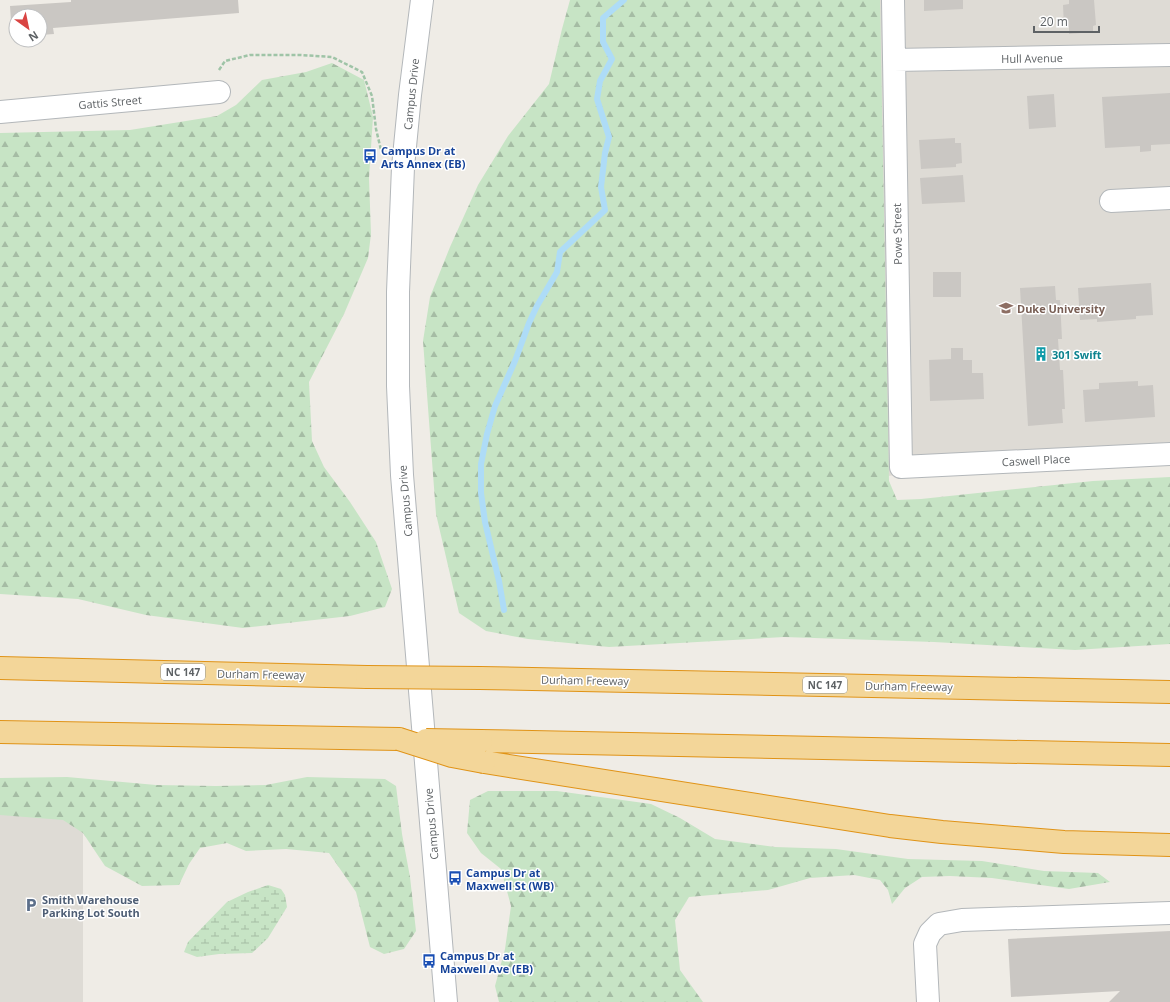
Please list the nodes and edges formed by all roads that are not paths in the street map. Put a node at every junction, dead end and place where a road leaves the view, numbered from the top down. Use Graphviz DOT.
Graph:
graph roads {
  1 [pos="422,0"];
  2 [pos="893,0"];
  3 [pos="1170,55"];
  4 [pos="894,60"];
  5 [pos="220,92"];
  6 [pos="0,112"];
  7 [pos="1170,198"];
  8 [pos="1111,201"];
  9 [pos="1170,454"];
  10 [pos="901,467"];
  11 [pos="0,668"];
  12 [pos="1170,692"];
  13 [pos="0,732"];
  14 [pos="482,752"];
  15 [pos="1170,755"];
  16 [pos="1170,845"];
  17 [pos="1170,913"];
  18 [pos="446,1002"];
  19 [pos="928,1002"];
  1 -- 18 [label="street, Campus Drive"];
  2 -- 4 [label="street, Powe Street"];
  3 -- 4 [label="street, Hull Avenue"];
  4 -- 10 [label="street, Powe Street"];
  5 -- 6 [label="street, Gattis Street"];
  7 -- 8 [label="street"];
  9 -- 10 [label="street, Caswell Place"];
  11 -- 12 [label="highway, Durham Freeway / NC 147, bridge"];
  13 -- 14 [label="highway, bridge"];
  14 -- 15 [label="highway"];
  14 -- 16 [label="highway"];
  17 -- 19 [label="street"];
}
